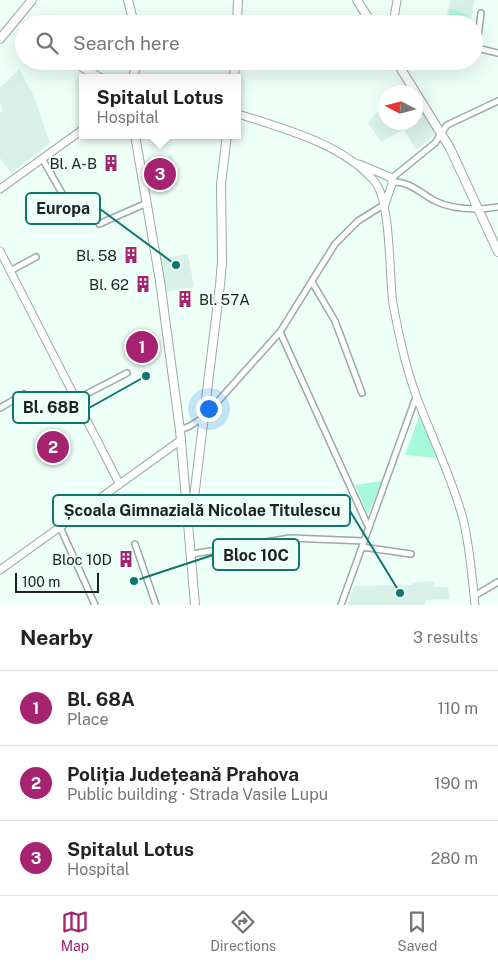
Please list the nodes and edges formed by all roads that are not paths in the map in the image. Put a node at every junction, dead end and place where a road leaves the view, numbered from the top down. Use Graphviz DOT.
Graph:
graph roads {
  1 [pos="32,0"];
  2 [pos="128,0"];
  3 [pos="238,0"];
  4 [pos="357,0"];
  5 [pos="397,0"];
  6 [pos="20,15"];
  7 [pos="132,15"];
  8 [pos="237,15"];
  9 [pos="366,15"];
  10 [pos="394,15"];
  11 [pos="15,21"];
  12 [pos="0,39"];
  13 [pos="483,48"];
  14 [pos="498,53"];
  15 [pos="402,70"];
  16 [pos="498,101"];
  17 [pos="241,115"];
  18 [pos="79,132"];
  19 [pos="442,134"];
  20 [pos="136,139"];
  21 [pos="227,139"];
  22 [pos="43,160"];
  23 [pos="349,160"];
  24 [pos="390,181"];
  25 [pos="378,186"];
  26 [pos="0,188"];
  27 [pos="147,203"];
  28 [pos="385,204"];
  29 [pos="498,207"];
  30 [pos="71,209"];
  31 [pos="479,210"];
  32 [pos="99,224"];
  33 [pos="0,251"];
  34 [pos="498,252"];
  35 [pos="36,257"];
  36 [pos="10,271"];
  37 [pos="312,282"];
  38 [pos="280,332"];
  39 [pos="127,372"];
  40 [pos="362,393"];
  41 [pos="24,394"];
  42 [pos="417,397"];
  43 [pos="75,400"];
  44 [pos="0,408"];
  45 [pos="204,417"];
  46 [pos="180,430"];
  47 [pos="181,440"];
  48 [pos="119,483"];
  49 [pos="60,527"];
  50 [pos="369,528"];
  51 [pos="190,530"];
  52 [pos="135,544"];
  53 [pos="363,544"];
  54 [pos="192,554"];
  55 [pos="411,554"];
  56 [pos="0,570"];
  57 [pos="498,582"];
  58 [pos="474,596"];
  59 [pos="95,605"];
  60 [pos="156,605"];
  61 [pos="196,605"];
  62 [pos="341,605"];
  63 [pos="475,605"];
  1 -- 6 [label="main road"];
  2 -- 7 [label="main road"];
  3 -- 8 [label="main road"];
  4 -- 9 [label="main road"];
  5 -- 10 [label="street"];
  11 -- 12 [label="main road"];
  13 -- 14 [label="street"];
  15 -- 19 [label="main road"];
  16 -- 19 [label="street"];
  17 -- 23 [label="street"];
  18 -- 22 [label="street"];
  19 -- 24 [label="street"];
  19 -- 31 [label="main road"];
  20 -- 27 [label="main road"];
  21 -- 45 [label="main road"];
  22 -- 26 [label="street"];
  22 -- 30 [label="street"];
  23 -- 24 [label="street"];
  23 -- 25 [label="street"];
  24 -- 25 [label="street"];
  24 -- 25 [label="street"];
  24 -- 28 [label="street"];
  24 -- 31 [label="street"];
  25 -- 28 [label="street"];
  27 -- 32 [label="street"];
  27 -- 46 [label="main road"];
  28 -- 37 [label="street"];
  28 -- 42 [label="street"];
  29 -- 31 [label="street"];
  31 -- 34 [label="main road"];
  33 -- 36 [label="street"];
  35 -- 36 [label="street"];
  36 -- 43 [label="street"];
  37 -- 38 [label="street"];
  37 -- 40 [label="street"];
  38 -- 45 [label="street"];
  38 -- 50 [label="street"];
  39 -- 43 [label="street"];
  41 -- 44 [label="street"];
  42 -- 50 [label="street"];
  42 -- 58 [label="street"];
  43 -- 48 [label="street"];
  45 -- 46 [label="street"];
  45 -- 51 [label="main road"];
  46 -- 47 [label="main road"];
  47 -- 48 [label="street"];
  47 -- 51 [label="main road"];
  48 -- 49 [label="street"];
  49 -- 56 [label="street"];
  49 -- 59 [label="street"];
  50 -- 53 [label="street"];
  51 -- 54 [label="main road"];
  52 -- 60 [label="street"];
  53 -- 54 [label="street"];
  53 -- 55 [label="street"];
  53 -- 62 [label="street"];
  54 -- 61 [label="main road"];
  57 -- 58 [label="street"];
  58 -- 63 [label="street"];
}
